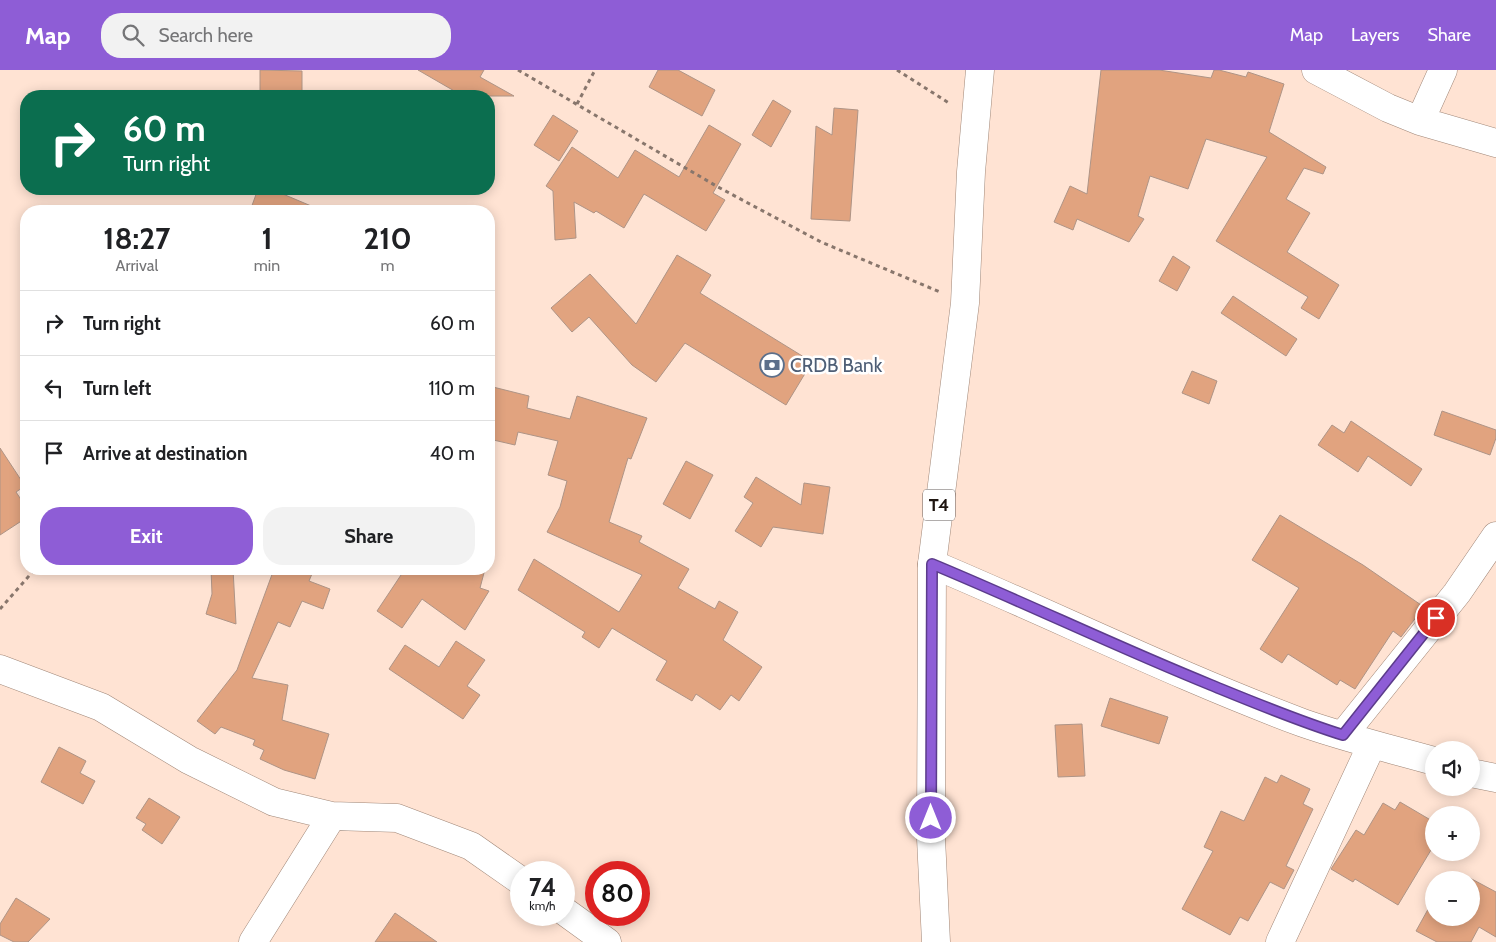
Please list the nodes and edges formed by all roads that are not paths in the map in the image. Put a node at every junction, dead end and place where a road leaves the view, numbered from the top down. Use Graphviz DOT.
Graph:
graph roads {
  1 [pos="980,70"];
  2 [pos="1316,70"];
  3 [pos="1443,70"];
  4 [pos="1420,121"];
  5 [pos="1496,143"];
  6 [pos="1496,536"];
  7 [pos="932,564"];
  8 [pos="0,669"];
  9 [pos="1343,735"];
  10 [pos="1367,755"];
  11 [pos="1425,759"];
  12 [pos="1480,775"];
  13 [pos="1496,778"];
  14 [pos="332,816"];
  15 [pos="510,873"];
  16 [pos="575,919"];
  17 [pos="253,942"];
  18 [pos="607,942"];
  19 [pos="936,942"];
  20 [pos="1280,942"];
  1 -- 7 [label="main road, T4"];
  2 -- 4 [label="main road"];
  3 -- 4 [label="main road"];
  4 -- 5 [label="main road"];
  6 -- 9 [label="main road"];
  7 -- 9 [label="main road"];
  7 -- 19 [label="main road, T4"];
  8 -- 14 [label="main road"];
  9 -- 11 [label="main road"];
  10 -- 20 [label="main road"];
  12 -- 13 [label="main road"];
  14 -- 15 [label="main road"];
  14 -- 17 [label="main road"];
  16 -- 18 [label="main road"];
}
